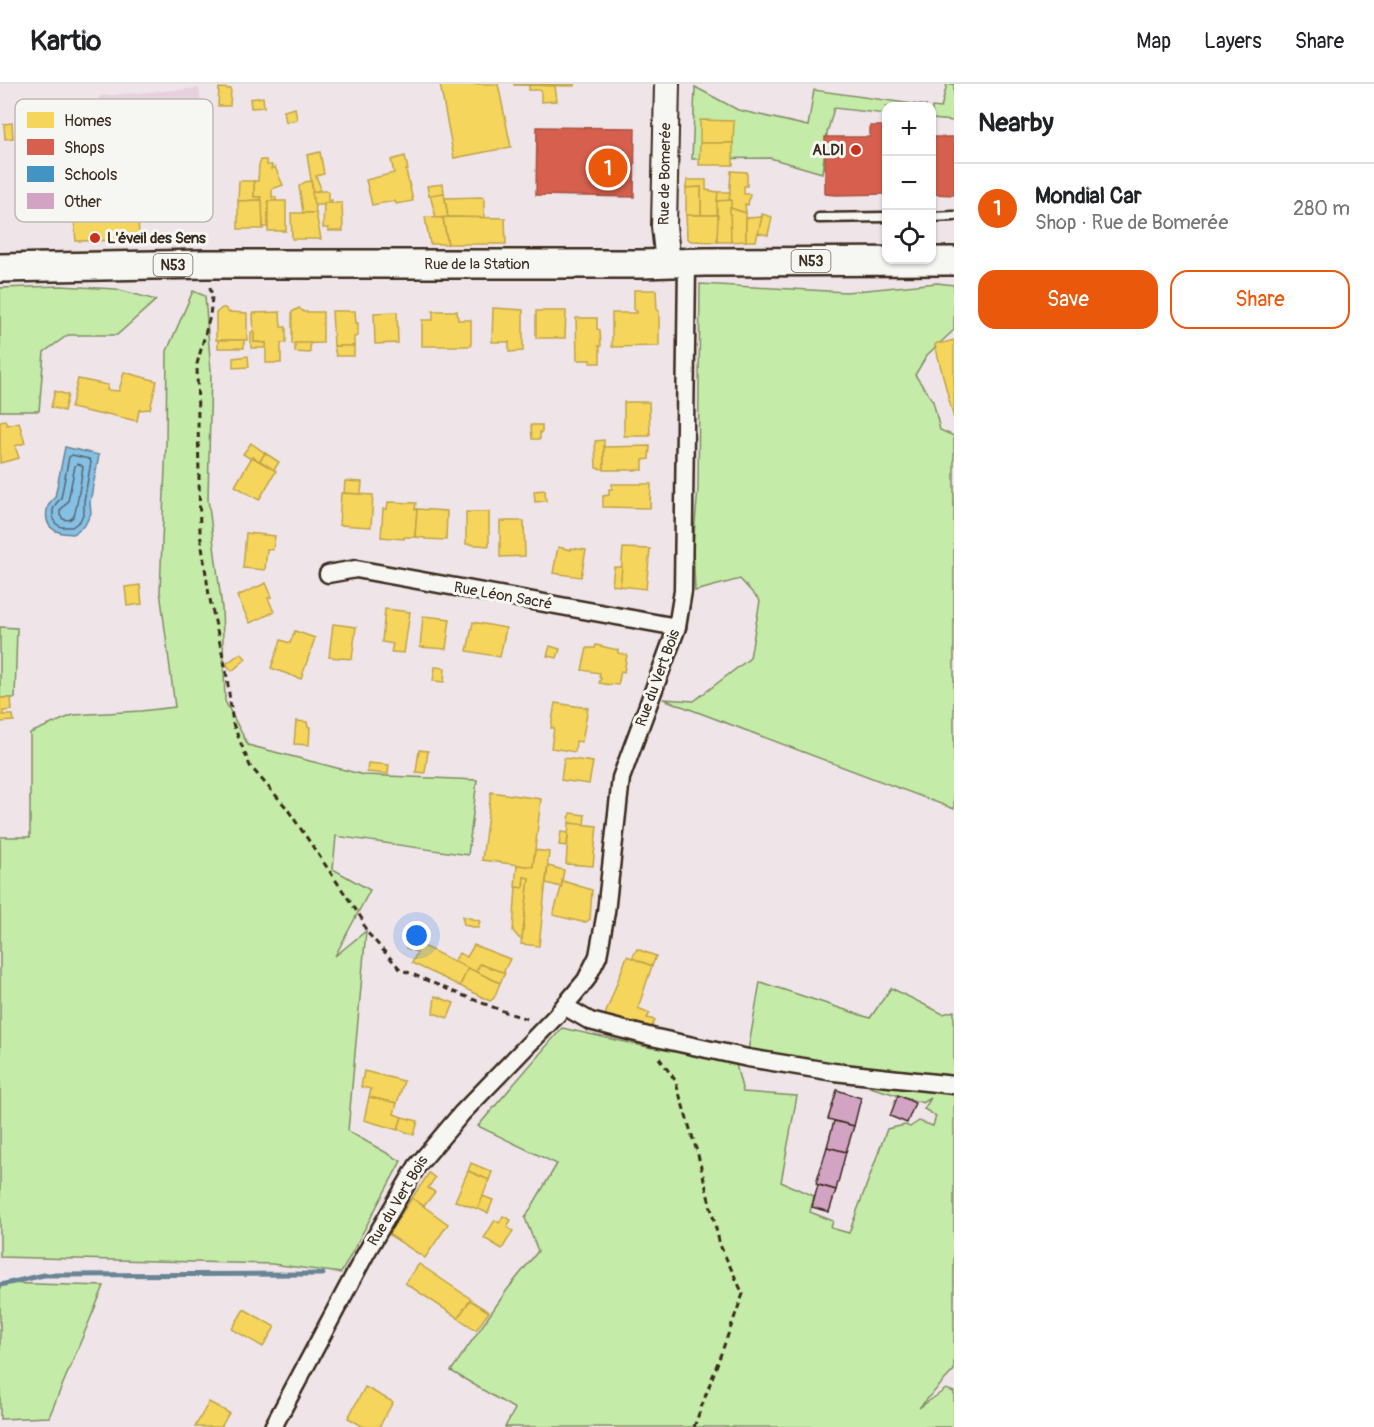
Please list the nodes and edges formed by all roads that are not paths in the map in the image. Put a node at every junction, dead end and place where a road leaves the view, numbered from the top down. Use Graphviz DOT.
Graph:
graph roads {
  1 [pos="667,84"];
  2 [pos="954,216"];
  3 [pos="882,217"];
  4 [pos="936,217"];
  5 [pos="819,218"];
  6 [pos="954,261"];
  7 [pos="677,263"];
  8 [pos="0,268"];
  9 [pos="328,574"];
  10 [pos="677,627"];
  11 [pos="564,1006"];
  12 [pos="954,1085"];
  13 [pos="273,1427"];
  1 -- 7 [label="main road, Rue de Bomerée"];
  2 -- 4 [label="lane"];
  3 -- 5 [label="lane"];
  6 -- 7 [label="main road, Rue de la Station / N53"];
  7 -- 8 [label="main road, Rue de la Station / N53"];
  7 -- 10 [label="street, Rue du Vert Bois"];
  9 -- 10 [label="street, Rue Léon Sacré"];
  10 -- 11 [label="street, Rue du Vert Bois"];
  11 -- 12 [label="street"];
  11 -- 13 [label="street, Rue du Vert Bois"];
}
